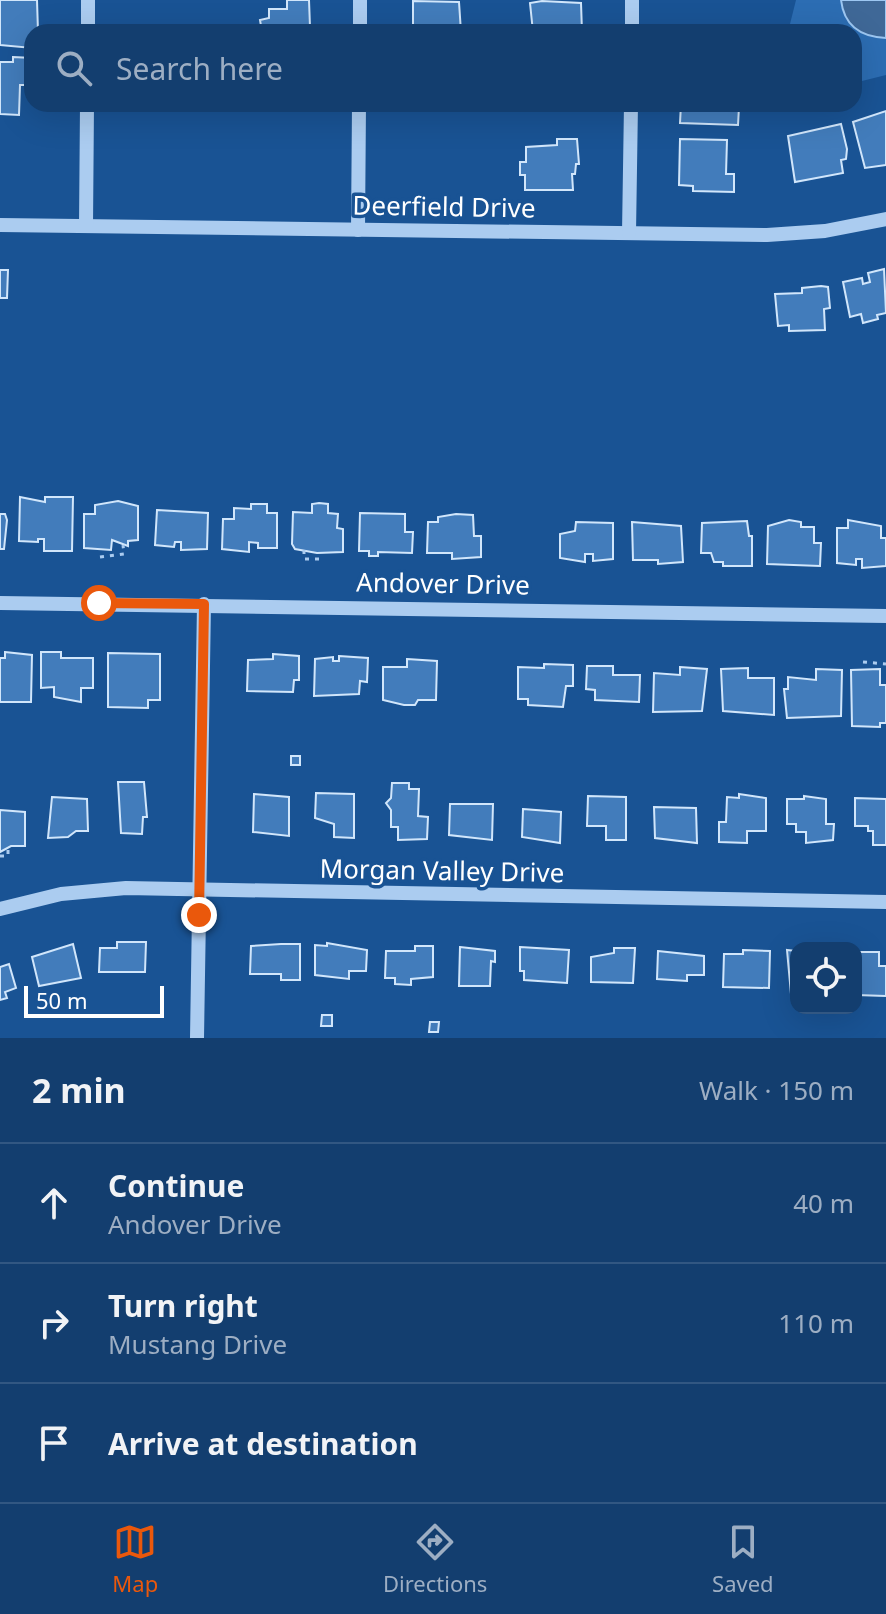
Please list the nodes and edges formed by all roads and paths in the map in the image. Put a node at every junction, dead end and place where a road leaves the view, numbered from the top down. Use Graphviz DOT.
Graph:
graph roads {
  1 [pos="88,0"];
  2 [pos="360,0"];
  3 [pos="632,0"];
  4 [pos="88,24"];
  5 [pos="360,24"];
  6 [pos="632,24"];
  7 [pos="87,112"];
  8 [pos="359,112"];
  9 [pos="631,112"];
  10 [pos="886,219"];
  11 [pos="0,225"];
  12 [pos="86,226"];
  13 [pos="358,230"];
  14 [pos="629,233"];
  15 [pos="123,545"];
  16 [pos="304,550"];
  17 [pos="100,557"];
  18 [pos="325,559"];
  19 [pos="0,603"];
  20 [pos="204,604"];
  21 [pos="886,616"];
  22 [pos="863,662"];
  23 [pos="886,664"];
  24 [pos="8,849"];
  25 [pos="0,856"];
  26 [pos="199,890"];
  27 [pos="886,902"];
  28 [pos="0,909"];
  29 [pos="197,1038"];
  1 -- 4 [label="street"];
  2 -- 5 [label="street"];
  3 -- 6 [label="street"];
  7 -- 12 [label="street"];
  8 -- 13 [label="street"];
  9 -- 14 [label="street"];
  10 -- 14 [label="street, Deerfield Drive"];
  11 -- 12 [label="street, Deerfield Drive"];
  12 -- 13 [label="street, Deerfield Drive"];
  13 -- 14 [label="street, Deerfield Drive"];
  15 -- 17 [label="path"];
  16 -- 18 [label="path"];
  19 -- 20 [label="street, Andover Drive"];
  20 -- 21 [label="street, Andover Drive"];
  20 -- 26 [label="street"];
  22 -- 23 [label="path"];
  24 -- 25 [label="path"];
  26 -- 27 [label="street, Morgan Valley Drive"];
  26 -- 28 [label="street, Morgan Valley Drive"];
  26 -- 29 [label="street"];
}
